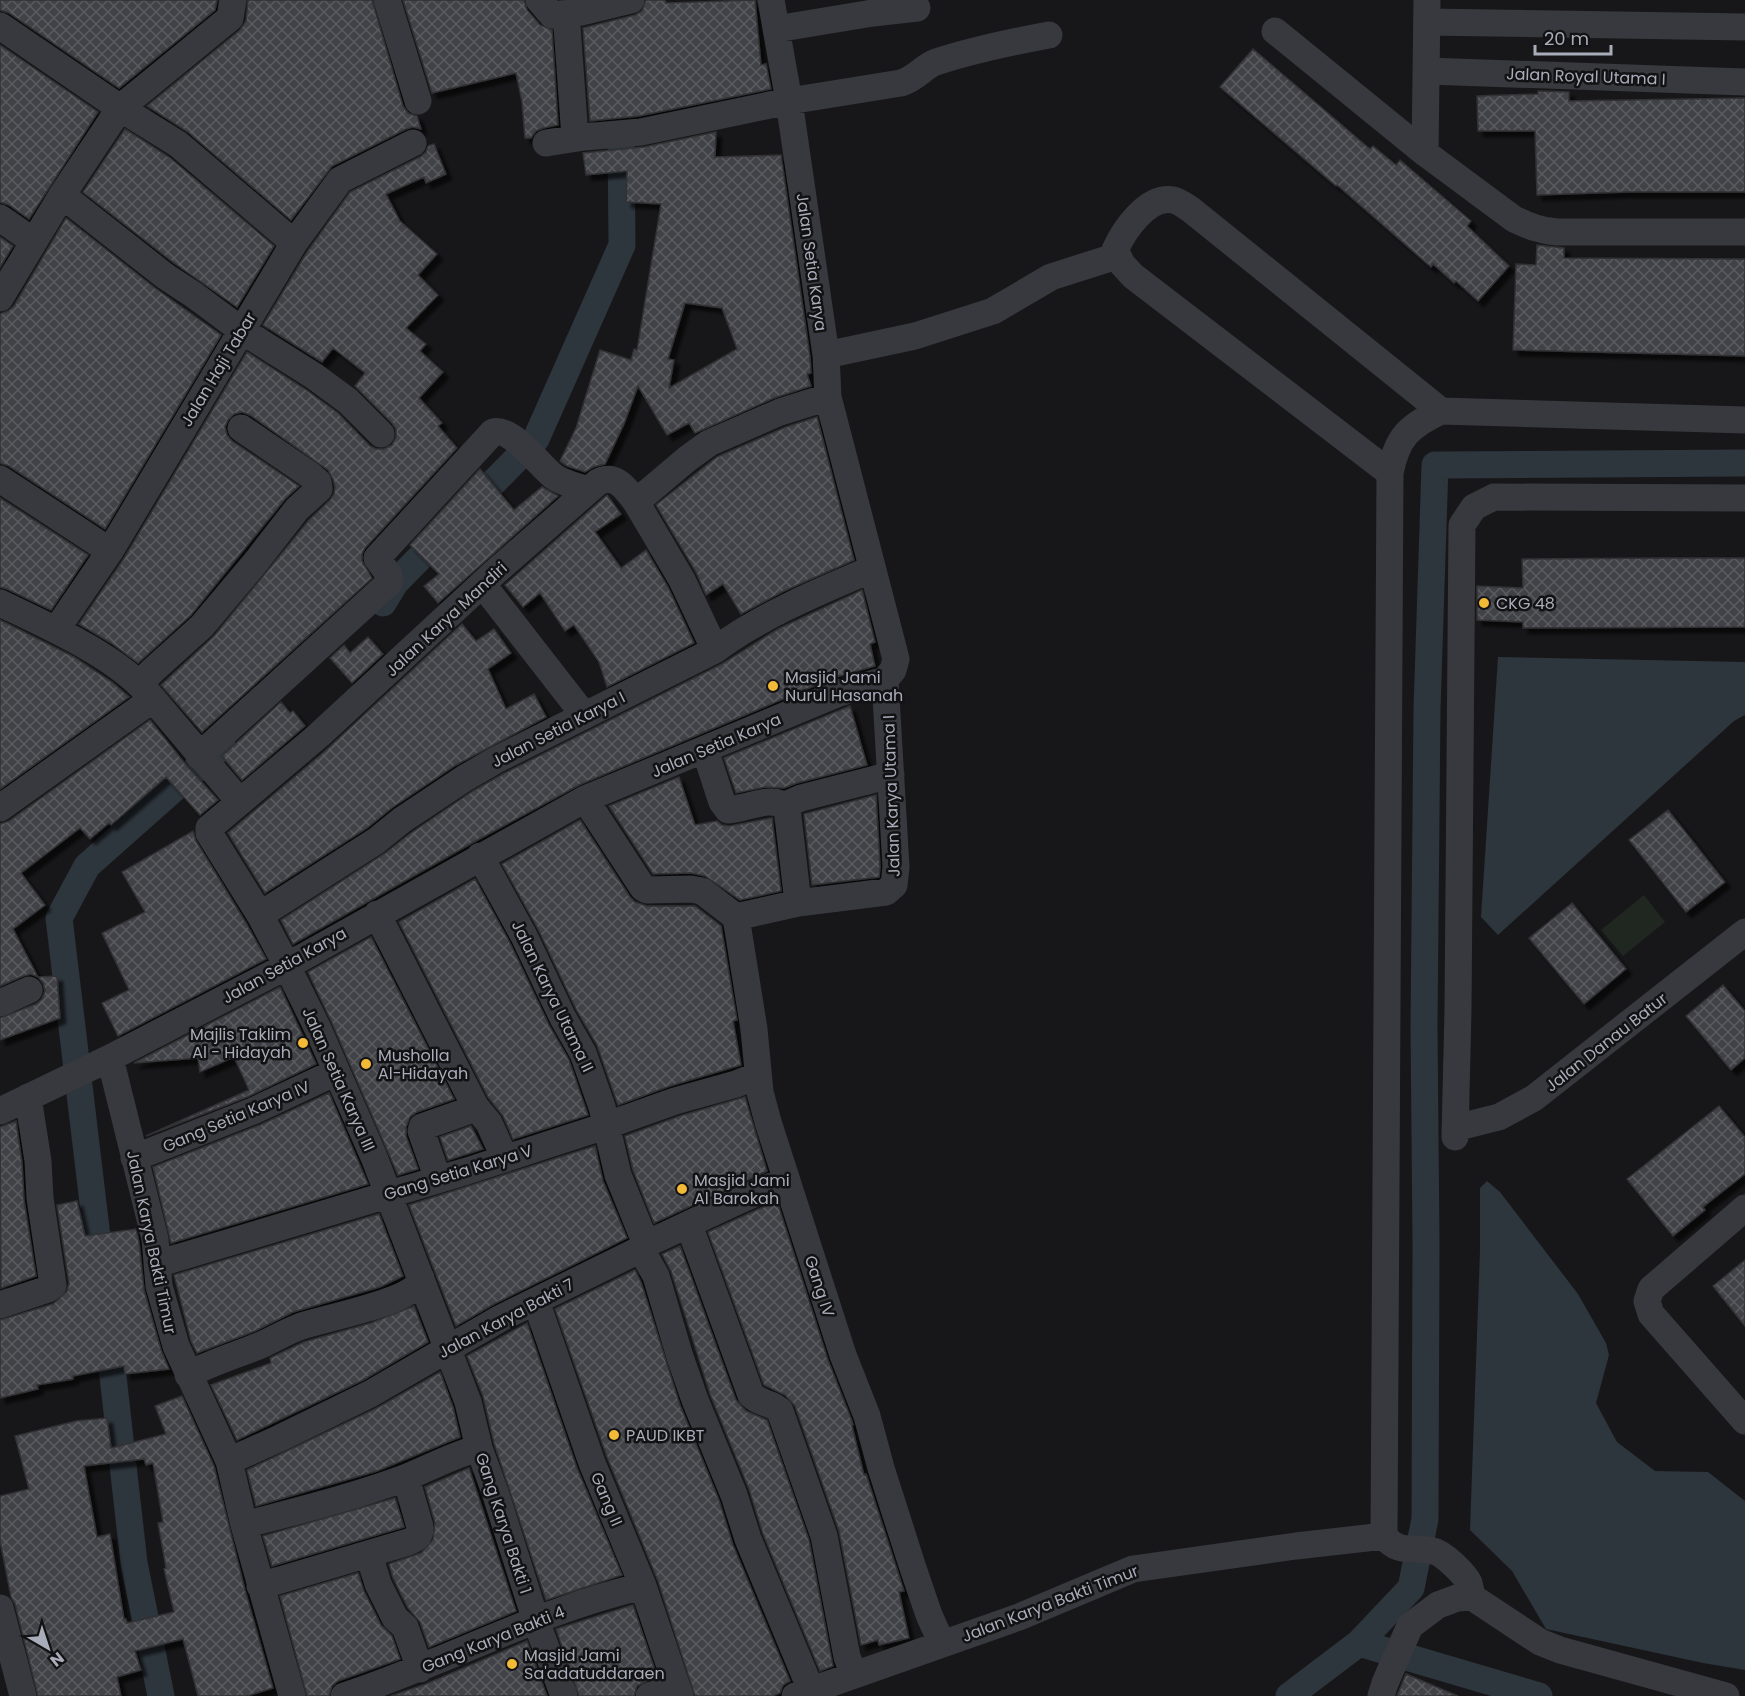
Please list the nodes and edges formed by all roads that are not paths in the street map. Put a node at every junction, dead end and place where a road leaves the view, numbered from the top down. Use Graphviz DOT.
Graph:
graph roads {
  1 [pos="233,0"];
  2 [pos="387,0"];
  3 [pos="771,0"];
  4 [pos="619,3"];
  5 [pos="550,7"];
  6 [pos="917,8"];
  7 [pos="1427,11"];
  8 [pos="0,26"];
  9 [pos="1745,27"];
  10 [pos="776,29"];
  11 [pos="1275,31"];
  12 [pos="1049,35"];
  13 [pos="1427,71"];
  14 [pos="1745,82"];
  15 [pos="418,100"];
  16 [pos="789,101"];
  17 [pos="120,108"];
  18 [pos="580,138"];
  19 [pos="413,143"];
  20 [pos="546,143"];
  21 [pos="1425,153"];
  22 [pos="62,195"];
  23 [pos="0,218"];
  24 [pos="1745,232"];
  25 [pos="33,242"];
  26 [pos="294,243"];
  27 [pos="1117,256"];
  28 [pos="0,298"];
  29 [pos="241,330"];
  30 [pos="826,355"];
  31 [pos="828,398"];
  32 [pos="1441,411"];
  33 [pos="1745,420"];
  34 [pos="241,428"];
  35 [pos="381,434"];
  36 [pos="1390,473"];
  37 [pos="0,479"];
  38 [pos="588,490"];
  39 [pos="1745,498"];
  40 [pos="636,502"];
  41 [pos="110,551"];
  42 [pos="872,569"];
  43 [pos="483,585"];
  44 [pos="0,603"];
  45 [pos="56,630"];
  46 [pos="715,650"];
  47 [pos="885,680"];
  48 [pos="146,691"];
  49 [pos="584,715"];
  50 [pos="705,750"];
  51 [pos="200,757"];
  52 [pos="891,775"];
  53 [pos="585,799"];
  54 [pos="240,802"];
  55 [pos="785,805"];
  56 [pos="0,808"];
  57 [pos="480,856"];
  58 [pos="798,903"];
  59 [pos="376,914"];
  60 [pos="260,915"];
  61 [pos="736,917"];
  62 [pos="1745,932"];
  63 [pos="287,966"];
  64 [pos="29,990"];
  65 [pos="0,1004"];
  66 [pos="107,1059"];
  67 [pos="336,1072"];
  68 [pos="758,1075"];
  69 [pos="28,1097"];
  70 [pos="475,1106"];
  71 [pos="0,1111"];
  72 [pos="605,1126"];
  73 [pos="134,1158"];
  74 [pos="505,1159"];
  75 [pos="438,1179"];
  76 [pos="786,1180"];
  77 [pos="388,1194"];
  78 [pos="1745,1208"];
  79 [pos="689,1225"];
  80 [pos="644,1246"];
  81 [pos="157,1264"];
  82 [pos="421,1278"];
  83 [pos="536,1301"];
  84 [pos="0,1305"];
  85 [pos="448,1347"];
  86 [pos="188,1375"];
  87 [pos="1745,1421"];
  88 [pos="479,1448"];
  89 [pos="228,1461"];
  90 [pos="406,1478"];
  91 [pos="244,1525"];
  92 [pos="1391,1542"];
  93 [pos="369,1554"];
  94 [pos="260,1586"];
  95 [pos="643,1586"];
  96 [pos="1472,1597"];
  97 [pos="0,1608"];
  98 [pos="536,1621"];
  99 [pos="942,1644"];
  100 [pos="420,1669"];
  101 [pos="854,1675"];
  102 [pos="1383,1689"];
  103 [pos="678,1691"];
  104 [pos="803,1693"];
  105 [pos="23,1696"];
  106 [pos="291,1696"];
  107 [pos="344,1696"];
  108 [pos="564,1696"];
  109 [pos="649,1696"];
  110 [pos="1726,1696"];
  1 -- 17 [label="street"];
  2 -- 15 [label="street"];
  3 -- 10 [label="street, Jalan Setia Karya"];
  4 -- 5 [label="street"];
  5 -- 18 [label="street"];
  6 -- 10 [label="street"];
  7 -- 9 [label="street"];
  7 -- 13 [label="street"];
  8 -- 17 [label="street"];
  10 -- 16 [label="street, Jalan Setia Karya"];
  11 -- 21 [label="street"];
  12 -- 16 [label="street"];
  13 -- 14 [label="street, Jalan Royal Utama I"];
  13 -- 21 [label="street"];
  16 -- 18 [label="street"];
  16 -- 30 [label="street, Jalan Setia Karya"];
  17 -- 22 [label="street"];
  17 -- 26 [label="street"];
  18 -- 20 [label="street"];
  19 -- 26 [label="street, Jalan Haji Tabar"];
  21 -- 24 [label="street"];
  22 -- 25 [label="street"];
  22 -- 29 [label="street"];
  23 -- 25 [label="street"];
  25 -- 28 [label="street"];
  26 -- 29 [label="street, Jalan Haji Tabar"];
  27 -- 30 [label="street"];
  27 -- 32 [label="street"];
  27 -- 36 [label="street"];
  29 -- 35 [label="street"];
  29 -- 41 [label="street, Jalan Haji Tabar"];
  30 -- 31 [label="street, Jalan Setia Karya"];
  31 -- 40 [label="street"];
  31 -- 42 [label="street, Jalan Setia Karya"];
  32 -- 33 [label="street"];
  32 -- 36 [label="street"];
  34 -- 48 [label="street"];
  36 -- 92 [label="street"];
  37 -- 41 [label="street"];
  38 -- 40 [label="street, Jalan Karya Mandiri"];
  38 -- 43 [label="street, Jalan Karya Mandiri"];
  38 -- 51 [label="street"];
  39 -- 62 [label="street, Jalan Danau Batur"];
  40 -- 46 [label="street"];
  41 -- 45 [label="street, Jalan Haji Tabar"];
  42 -- 46 [label="street, Jalan Setia Karya I"];
  42 -- 47 [label="street, Jalan Setia Karya"];
  43 -- 49 [label="street"];
  43 -- 54 [label="street, Jalan Karya Mandiri"];
  44 -- 45 [label="street"];
  45 -- 48 [label="street"];
  46 -- 49 [label="street, Jalan Setia Karya I"];
  47 -- 50 [label="street, Jalan Setia Karya"];
  47 -- 52 [label="street, Jalan Karya Utama I"];
  48 -- 51 [label="street"];
  48 -- 56 [label="street"];
  49 -- 60 [label="street, Jalan Setia Karya I"];
  50 -- 53 [label="street, Jalan Setia Karya"];
  50 -- 55 [label="street"];
  51 -- 54 [label="street"];
  52 -- 55 [label="street"];
  52 -- 58 [label="street, Jalan Karya Utama I"];
  53 -- 57 [label="street, Jalan Setia Karya"];
  53 -- 61 [label="street"];
  54 -- 60 [label="street, Jalan Karya Mandiri"];
  55 -- 58 [label="street"];
  57 -- 59 [label="street, Jalan Setia Karya"];
  57 -- 72 [label="street, Jalan Karya Utama II"];
  58 -- 61 [label="street"];
  59 -- 63 [label="street, Jalan Setia Karya"];
  59 -- 70 [label="street"];
  60 -- 63 [label="street, Jalan Karya Mandiri"];
  61 -- 68 [label="street, Gang IV"];
  63 -- 66 [label="street, Jalan Setia Karya"];
  63 -- 67 [label="street, Jalan Setia Karya III"];
  64 -- 65 [label="street"];
  66 -- 69 [label="street, Jalan Setia Karya"];
  66 -- 73 [label="street, Jalan Karya Bakti Timur"];
  67 -- 73 [label="street, Gang Setia Karya IV"];
  67 -- 77 [label="street, Jalan Setia Karya III"];
  68 -- 72 [label="street, Gang Setia Karya V"];
  68 -- 76 [label="street, Gang IV"];
  69 -- 71 [label="street, Jalan Setia Karya"];
  69 -- 84 [label="street"];
  70 -- 74 [label="street"];
  70 -- 75 [label="street"];
  72 -- 74 [label="street, Gang Setia Karya V"];
  72 -- 80 [label="street, Jalan Karya Utama II"];
  73 -- 81 [label="street, Jalan Karya Bakti Timur"];
  74 -- 75 [label="street, Gang Setia Karya V"];
  75 -- 77 [label="street, Gang Setia Karya V"];
  76 -- 79 [label="street, Jalan Karya Bakti 7"];
  76 -- 99 [label="street, Gang IV"];
  77 -- 81 [label="street, Gang Setia Karya V"];
  77 -- 82 [label="street, Jalan Setia Karya III"];
  78 -- 87 [label="street"];
  79 -- 80 [label="street, Jalan Karya Bakti 7"];
  79 -- 101 [label="street"];
  80 -- 83 [label="street, Jalan Karya Bakti 7"];
  80 -- 104 [label="street, Jalan Karya Utama II"];
  81 -- 86 [label="street, Jalan Karya Bakti Timur"];
  82 -- 85 [label="street, Gang Karya Bakti 1"];
  82 -- 86 [label="street"];
  83 -- 85 [label="street, Jalan Karya Bakti 7"];
  83 -- 95 [label="street, Gang II"];
  85 -- 88 [label="street, Gang Karya Bakti 1"];
  85 -- 89 [label="street, Jalan Karya Bakti 7"];
  86 -- 89 [label="street, Jalan Karya Bakti Timur"];
  88 -- 90 [label="street"];
  88 -- 98 [label="street, Gang Karya Bakti 1"];
  89 -- 91 [label="street, Jalan Karya Bakti Timur"];
  90 -- 91 [label="street"];
  90 -- 93 [label="street"];
  91 -- 94 [label="street, Jalan Karya Bakti Timur"];
  92 -- 96 [label="street, Jalan Karya Bakti Timur"];
  92 -- 99 [label="street, Jalan Karya Bakti Timur"];
  93 -- 94 [label="street"];
  93 -- 100 [label="street"];
  94 -- 106 [label="street, Jalan Karya Bakti Timur"];
  95 -- 98 [label="street, Gang Karya Bakti 4"];
  95 -- 103 [label="street, Gang II"];
  96 -- 102 [label="street"];
  96 -- 110 [label="street"];
  97 -- 105 [label="street"];
  98 -- 100 [label="street, Gang Karya Bakti 4"];
  98 -- 108 [label="street, Gang Karya Bakti 1"];
  99 -- 101 [label="street, Jalan Karya Bakti Timur"];
  100 -- 107 [label="street, Gang Karya Bakti 4"];
  101 -- 104 [label="street, Jalan Karya Bakti Timur"];
  103 -- 109 [label="street"];
}
